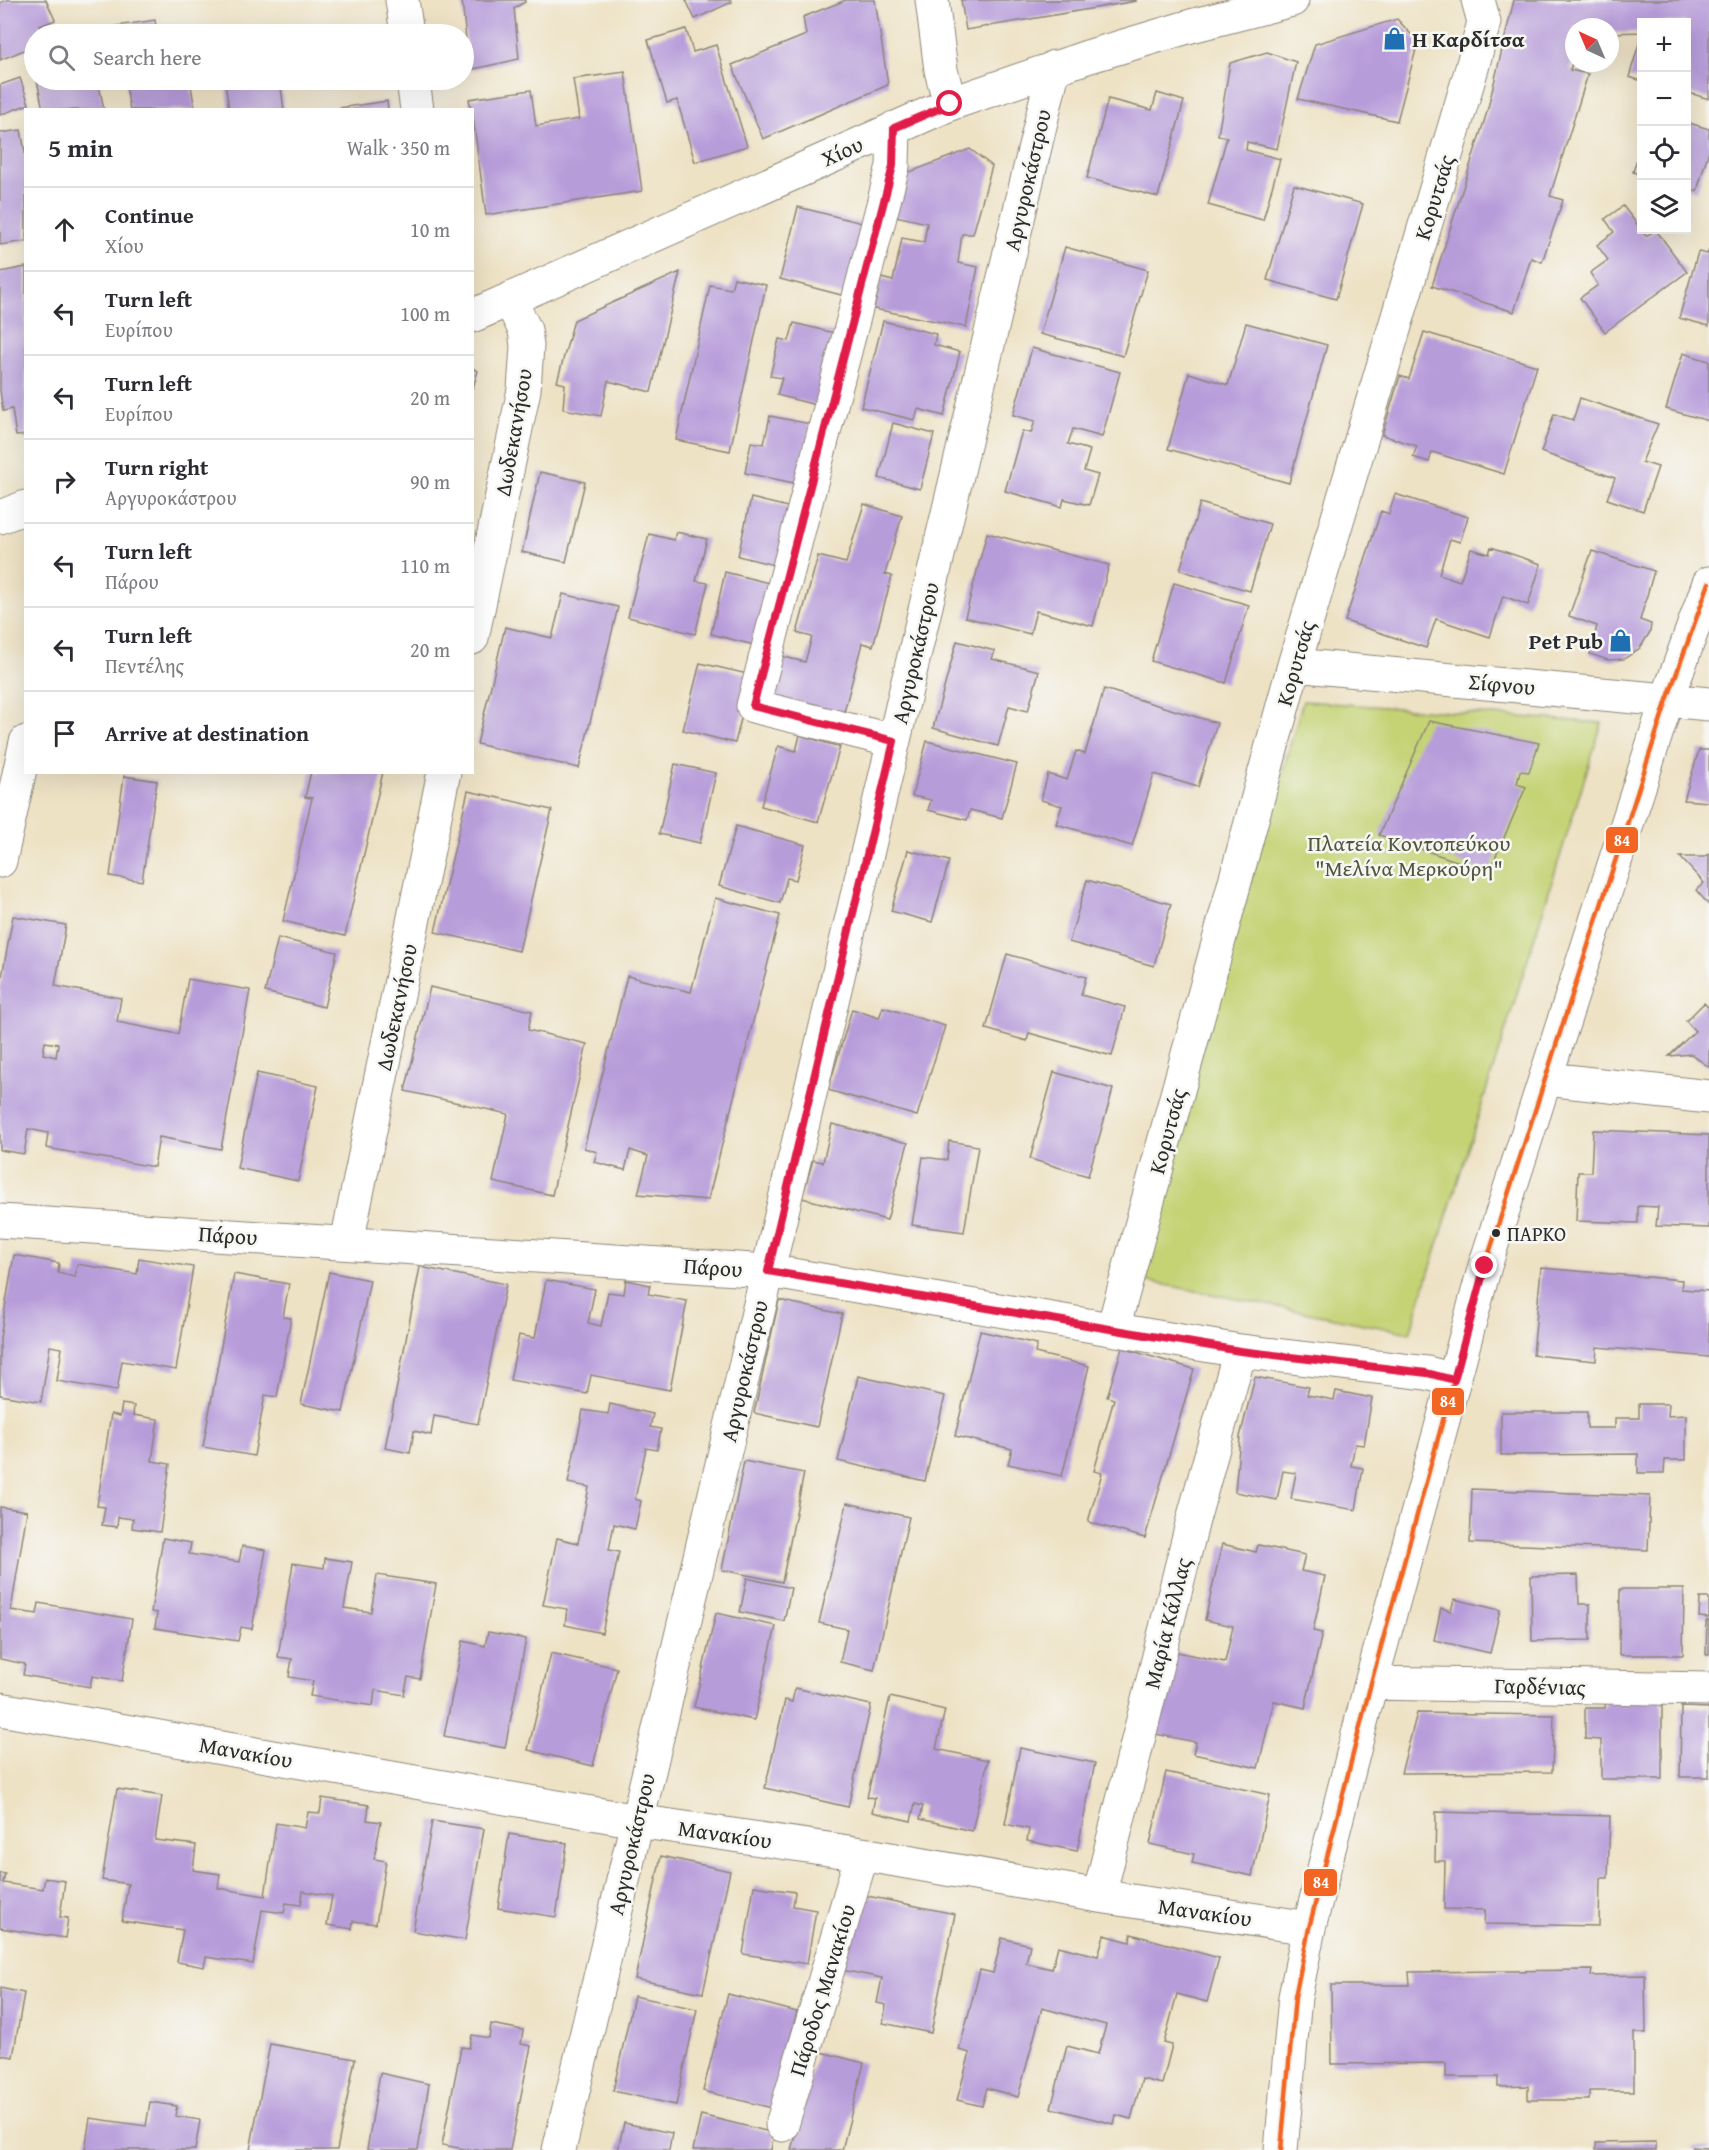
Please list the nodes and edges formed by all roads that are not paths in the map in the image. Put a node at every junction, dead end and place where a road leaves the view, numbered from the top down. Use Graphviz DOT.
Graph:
graph roads {
  1 [pos="402,0"];
  2 [pos="932,0"];
  3 [pos="1292,0"];
  4 [pos="1478,0"];
  5 [pos="1190,13"];
  6 [pos="406,24"];
  7 [pos="1054,67"];
  8 [pos="414,90"];
  9 [pos="950,104"];
  10 [pos="417,108"];
  11 [pos="894,128"];
  12 [pos="510,300"];
  13 [pos="474,315"];
  14 [pos="24,508"];
  15 [pos="0,517"];
  16 [pos="1709,583"];
  17 [pos="474,628"];
  18 [pos="1294,665"];
  19 [pos="1667,700"];
  20 [pos="1709,704"];
  21 [pos="894,741"];
  22 [pos="24,751"];
  23 [pos="444,774"];
  24 [pos="0,861"];
  25 [pos="1546,1079"];
  26 [pos="1709,1097"];
  27 [pos="0,1221"];
  28 [pos="346,1242"];
  29 [pos="768,1271"];
  30 [pos="1113,1329"];
  31 [pos="1240,1351"];
  32 [pos="1454,1380"];
  33 [pos="1371,1683"];
  34 [pos="1709,1689"];
  35 [pos="0,1709"];
  36 [pos="637,1821"];
  37 [pos="862,1854"];
  38 [pos="1098,1896"];
  39 [pos="1309,1929"];
  40 [pos="782,2125"];
  41 [pos="559,2150"];
  42 [pos="1281,2150"];
  1 -- 6 [label="street"];
  2 -- 9 [label="street"];
  3 -- 5 [label="street, Χίου"];
  4 -- 18 [label="street, Κορυτσάς"];
  5 -- 7 [label="street, Χίου"];
  7 -- 9 [label="street, Χίου"];
  7 -- 21 [label="street, Αργυροκάστρου"];
  8 -- 10 [label="street"];
  9 -- 11 [label="street, Χίου"];
  11 -- 12 [label="street, Χίου"];
  11 -- 21 [label="street"];
  12 -- 13 [label="street, Χίου"];
  12 -- 17 [label="street, Δωδεκανήσου"];
  14 -- 15 [label="street"];
  16 -- 19 [label="street"];
  18 -- 19 [label="street, Σίφνου"];
  18 -- 30 [label="street, Κορυτσάς"];
  19 -- 20 [label="street, Σίφνου"];
  19 -- 25 [label="street"];
  21 -- 29 [label="street, Αργυροκάστρου"];
  22 -- 24 [label="street"];
  23 -- 28 [label="street, Δωδεκανήσου"];
  25 -- 26 [label="street"];
  25 -- 32 [label="street"];
  27 -- 28 [label="street, Πάρου"];
  28 -- 29 [label="street, Πάρου"];
  29 -- 30 [label="street, Πάρου"];
  29 -- 36 [label="street, Αργυροκάστρου"];
  30 -- 31 [label="street, Πάρου"];
  31 -- 32 [label="street, Πάρου"];
  31 -- 38 [label="street, Μαρία Κάλλας"];
  32 -- 33 [label="street"];
  33 -- 34 [label="street, Γαρδένιας"];
  33 -- 39 [label="street"];
  35 -- 36 [label="street, Μανακίου"];
  36 -- 37 [label="street, Μανακίου"];
  36 -- 41 [label="street, Αργυροκάστρου"];
  37 -- 38 [label="street, Μανακίου"];
  37 -- 40 [label="street, Πάροδος Μανακίου"];
  38 -- 39 [label="street, Μανακίου"];
  39 -- 42 [label="street"];
}
